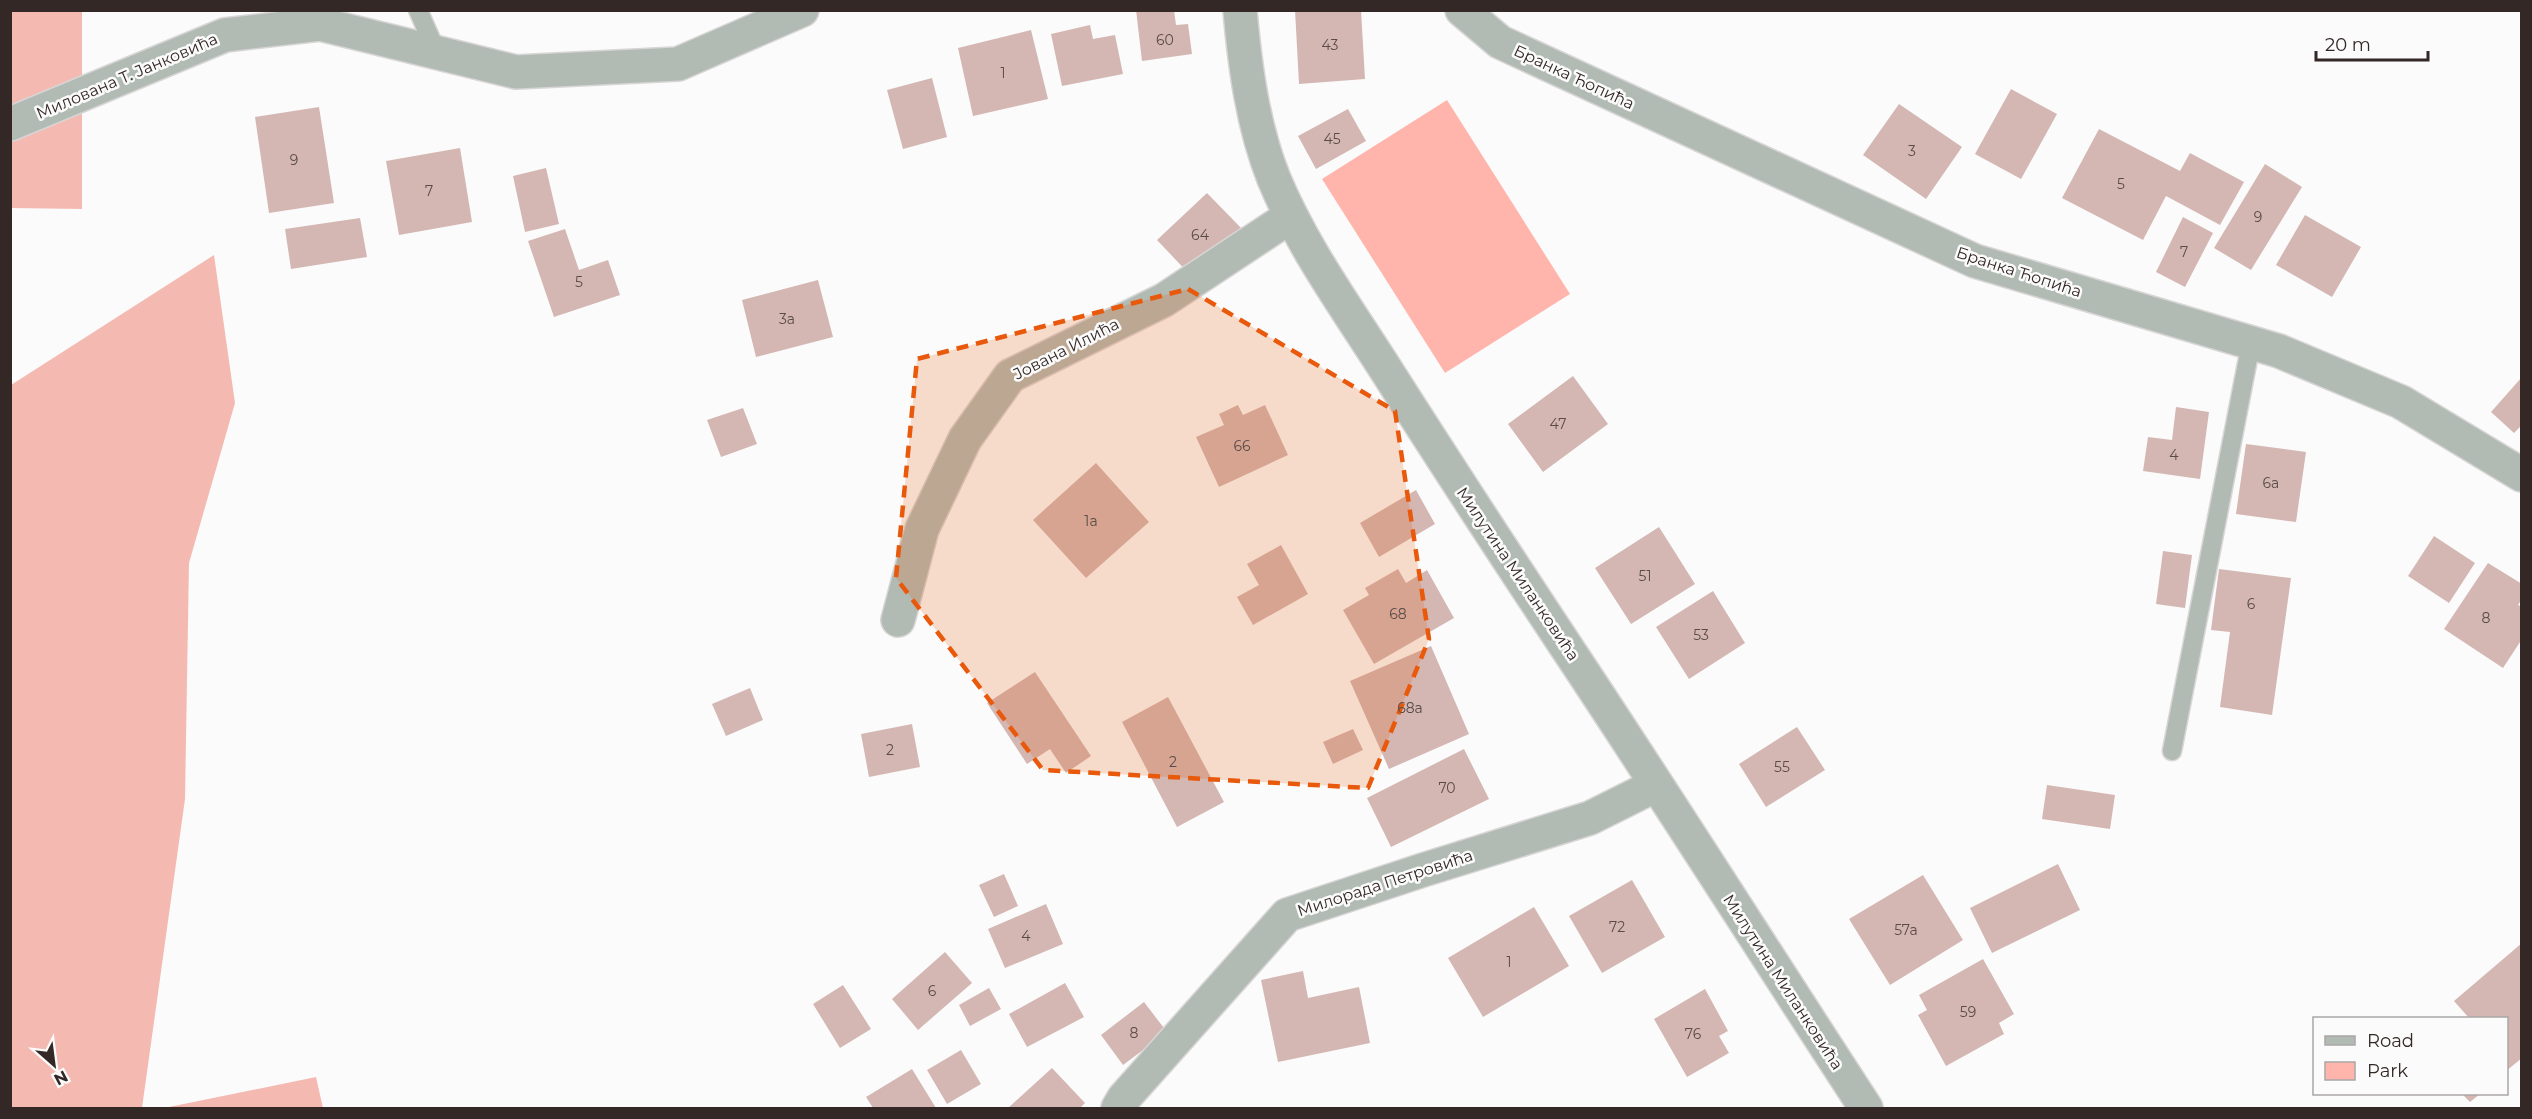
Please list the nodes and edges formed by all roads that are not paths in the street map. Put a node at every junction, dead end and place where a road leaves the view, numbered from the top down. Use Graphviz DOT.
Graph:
graph roads {
  1 [pos="418,10"];
  2 [pos="802,10"];
  3 [pos="1240,10"];
  4 [pos="1462,10"];
  5 [pos="436,53"];
  6 [pos="10,124"];
  7 [pos="1291,216"];
  8 [pos="2251,343"];
  9 [pos="2522,475"];
  10 [pos="898,620"];
  11 [pos="2172,751"];
  12 [pos="1656,785"];
  13 [pos="1118,1108"];
  14 [pos="1866,1108"];
  1 -- 5 [label="lane"];
  2 -- 5 [label="street, Милована Т. Јанковића"];
  3 -- 7 [label="street, Милутина Миланковића"];
  4 -- 8 [label="street, Бранка Ћопића"];
  5 -- 6 [label="street, Милована Т. Јанковића"];
  7 -- 10 [label="street, Јована Илића"];
  7 -- 12 [label="street, Милутина Миланковића"];
  8 -- 9 [label="street, Бранка Ћопића"];
  8 -- 11 [label="lane"];
  12 -- 13 [label="street, Милорада Петровића"];
  12 -- 14 [label="street, Милутина Миланковића"];
}
